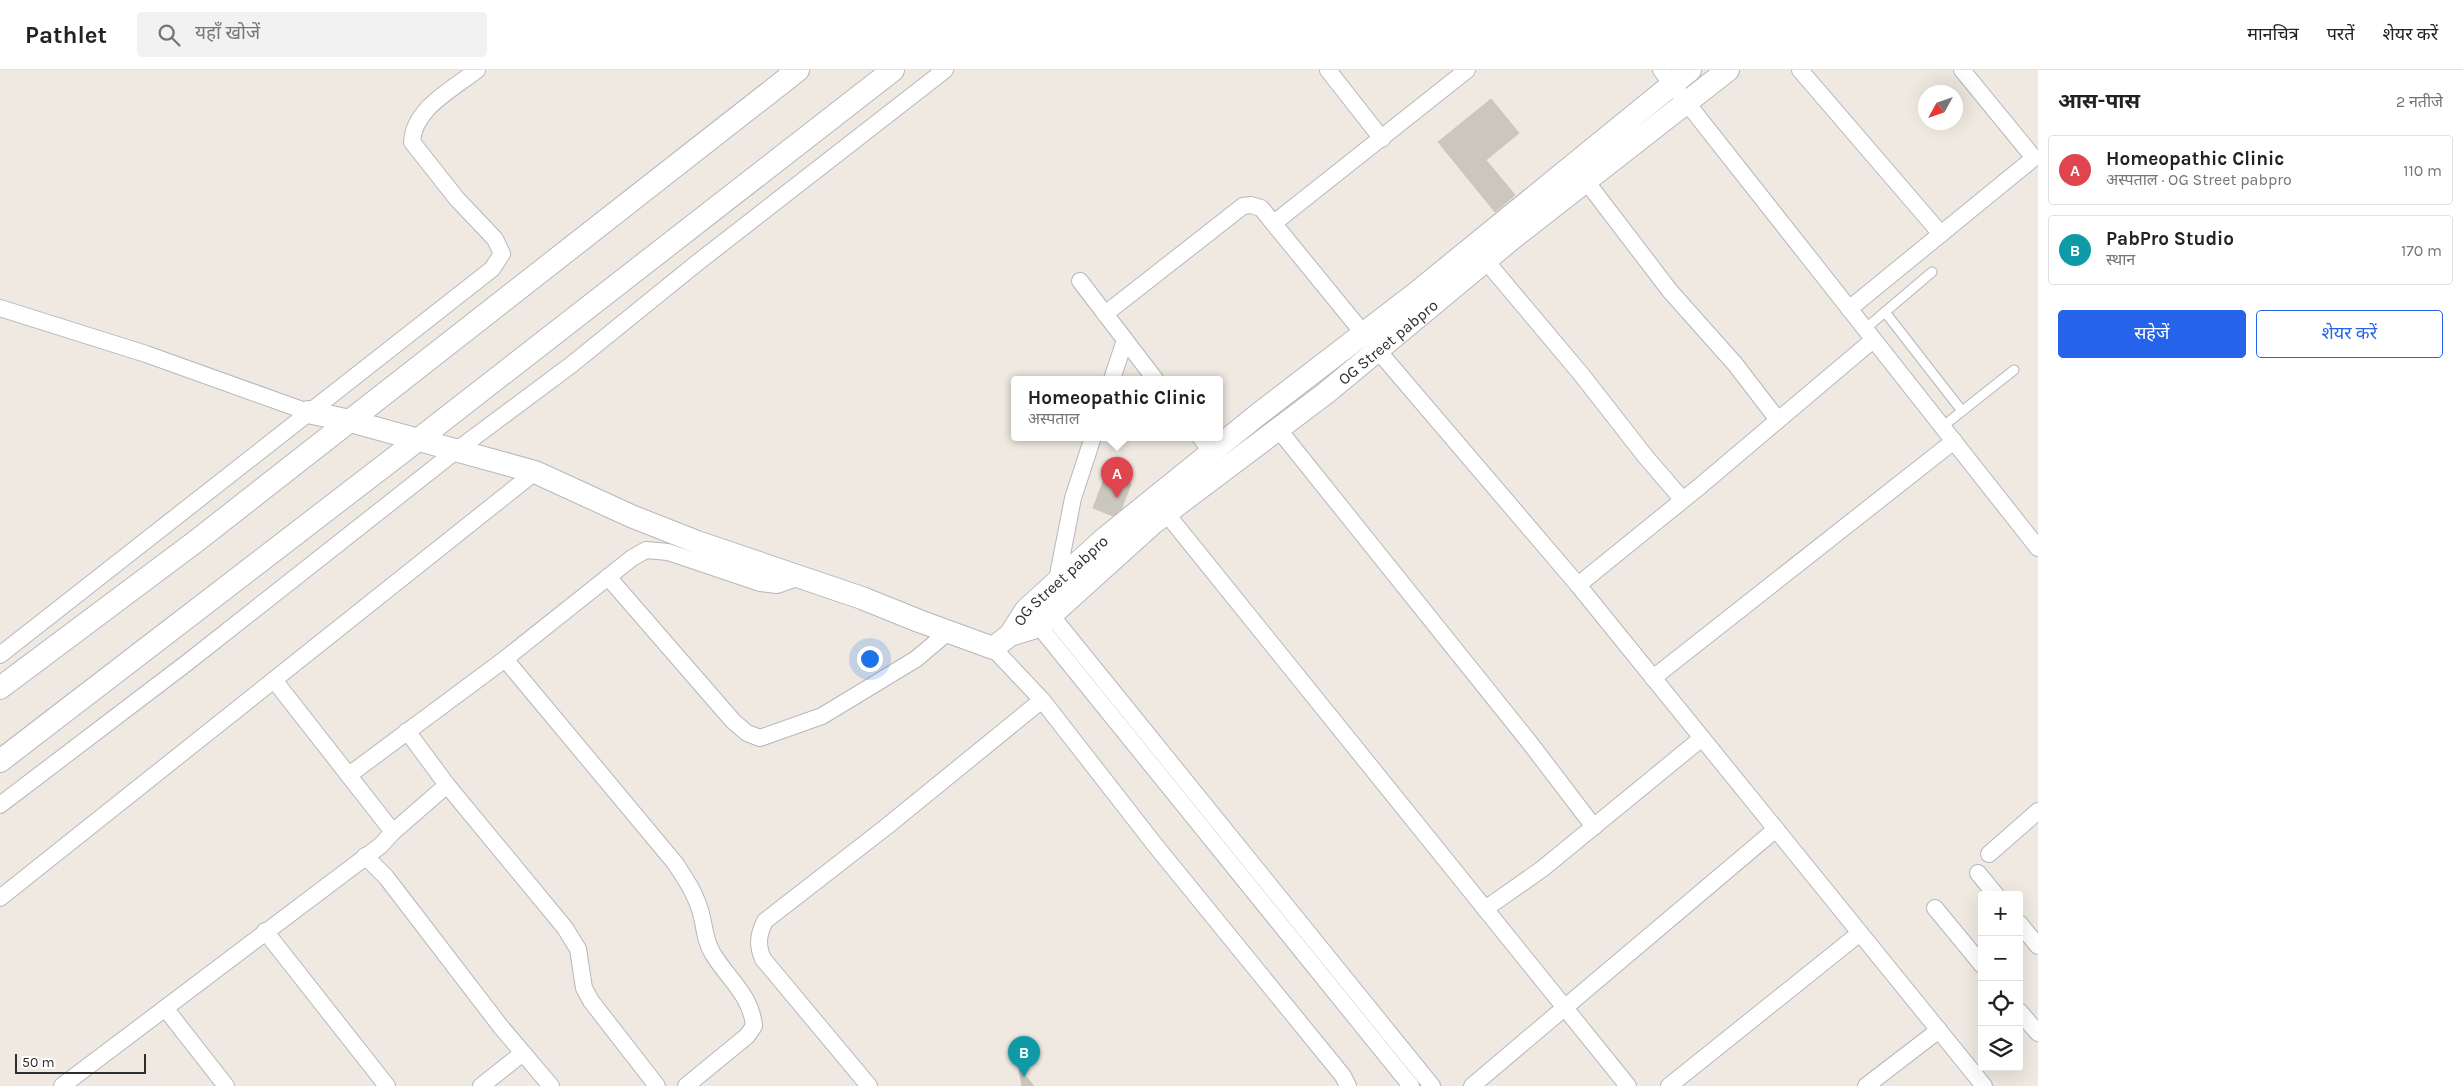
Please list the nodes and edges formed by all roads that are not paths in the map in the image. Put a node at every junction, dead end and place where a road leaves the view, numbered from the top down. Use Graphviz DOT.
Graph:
graph roads {
  1 [pos="477,70"];
  2 [pos="798,70"];
  3 [pos="893,70"];
  4 [pos="945,70"];
  5 [pos="1328,70"];
  6 [pos="1467,70"];
  7 [pos="1690,70"];
  8 [pos="1728,70"];
  9 [pos="1800,70"];
  10 [pos="1962,70"];
  11 [pos="1666,77"];
  12 [pos="1686,104"];
  13 [pos="1382,139"];
  14 [pos="2036,156"];
  15 [pos="1586,181"];
  16 [pos="1274,223"];
  17 [pos="1941,234"];
  18 [pos="1486,261"];
  19 [pos="1932,272"];
  20 [pos="1080,281"];
  21 [pos="0,308"];
  22 [pos="1849,309"];
  23 [pos="1885,312"];
  24 [pos="1106,314"];
  25 [pos="1363,333"];
  26 [pos="1869,334"];
  27 [pos="1125,340"];
  28 [pos="1378,350"];
  29 [pos="2014,370"];
  30 [pos="1113,376"];
  31 [pos="1153,376"];
  32 [pos="1962,411"];
  33 [pos="308,412"];
  34 [pos="1778,420"];
  35 [pos="350,421"];
  36 [pos="1942,427"];
  37 [pos="1279,430"];
  38 [pos="1223,433"];
  39 [pos="419,439"];
  40 [pos="1092,441"];
  41 [pos="1954,442"];
  42 [pos="1206,445"];
  43 [pos="457,450"];
  44 [pos="535,472"];
  45 [pos="1682,499"];
  46 [pos="1166,514"];
  47 [pos="2038,548"];
  48 [pos="608,577"];
  49 [pos="797,578"];
  50 [pos="1057,580"];
  51 [pos="1578,585"];
  52 [pos="1038,612"];
  53 [pos="948,632"];
  54 [pos="1002,642"];
  55 [pos="0,655"];
  56 [pos="505,659"];
  57 [pos="1653,678"];
  58 [pos="274,680"];
  59 [pos="0,688"];
  60 [pos="1042,700"];
  61 [pos="407,730"];
  62 [pos="1702,738"];
  63 [pos="0,761"];
  64 [pos="349,775"];
  65 [pos="447,785"];
  66 [pos="0,805"];
  67 [pos="2038,811"];
  68 [pos="1594,827"];
  69 [pos="1776,829"];
  70 [pos="393,832"];
  71 [pos="1988,854"];
  72 [pos="365,856"];
  73 [pos="1978,873"];
  74 [pos="1993,891"];
  75 [pos="0,898"];
  76 [pos="1935,908"];
  77 [pos="1485,909"];
  78 [pos="2023,928"];
  79 [pos="265,931"];
  80 [pos="1860,933"];
  81 [pos="2038,946"];
  82 [pos="1978,960"];
  83 [pos="165,1008"];
  84 [pos="1565,1008"];
  85 [pos="2023,1015"];
  86 [pos="1939,1030"];
  87 [pos="2038,1033"];
  88 [pos="523,1053"];
  89 [pos="62,1086"];
  90 [pos="226,1086"];
  91 [pos="387,1086"];
  92 [pos="481,1086"];
  93 [pos="551,1086"];
  94 [pos="657,1086"];
  95 [pos="686,1086"];
  96 [pos="869,1086"];
  97 [pos="1348,1086"];
  98 [pos="1411,1086"];
  99 [pos="1432,1086"];
  100 [pos="1472,1086"];
  101 [pos="1628,1086"];
  102 [pos="1669,1086"];
  103 [pos="1866,1086"];
  104 [pos="1984,1086"];
  1 -- 33 [label="street"];
  2 -- 35 [label="street"];
  3 -- 39 [label="street"];
  4 -- 43 [label="street"];
  5 -- 13 [label="street"];
  6 -- 13 [label="street"];
  7 -- 11 [label="street, OG Street pabpro"];
  8 -- 12 [label="street, OG Street pabpro"];
  9 -- 17 [label="street"];
  10 -- 14 [label="street"];
  11 -- 12 [label="street"];
  11 -- 25 [label="street, OG Street pabpro"];
  12 -- 15 [label="street, OG Street pabpro"];
  12 -- 22 [label="street"];
  13 -- 16 [label="street"];
  14 -- 17 [label="street"];
  15 -- 18 [label="street, OG Street pabpro"];
  15 -- 34 [label="street"];
  16 -- 24 [label="street"];
  16 -- 25 [label="street"];
  17 -- 22 [label="street"];
  18 -- 28 [label="street, OG Street pabpro"];
  18 -- 45 [label="street"];
  19 -- 23 [label="lane"];
  20 -- 24 [label="street"];
  21 -- 33 [label="street"];
  22 -- 26 [label="street"];
  23 -- 26 [label="lane"];
  23 -- 32 [label="lane"];
  24 -- 27 [label="street"];
  25 -- 28 [label="street"];
  25 -- 38 [label="street, OG Street pabpro"];
  26 -- 34 [label="street"];
  26 -- 36 [label="street"];
  27 -- 30 [label="street"];
  27 -- 31 [label="street"];
  28 -- 37 [label="street, OG Street pabpro"];
  28 -- 51 [label="street"];
  29 -- 32 [label="lane"];
  32 -- 36 [label="lane"];
  33 -- 35 [label="street"];
  33 -- 55 [label="street"];
  34 -- 45 [label="street"];
  35 -- 39 [label="street"];
  35 -- 59 [label="street"];
  36 -- 41 [label="street"];
  37 -- 46 [label="street, OG Street pabpro"];
  37 -- 68 [label="street"];
  39 -- 43 [label="street"];
  39 -- 63 [label="street"];
  40 -- 50 [label="street"];
  41 -- 47 [label="street"];
  41 -- 57 [label="street"];
  42 -- 50 [label="street, OG Street pabpro"];
  43 -- 44 [label="street"];
  43 -- 66 [label="street"];
  44 -- 49 [label="street"];
  44 -- 58 [label="street"];
  45 -- 51 [label="street"];
  46 -- 52 [label="street, OG Street pabpro"];
  46 -- 77 [label="street"];
  48 -- 49 [label="street"];
  48 -- 53 [label="street"];
  48 -- 56 [label="street"];
  49 -- 53 [label="street"];
  50 -- 52 [label="street, OG Street pabpro"];
  51 -- 57 [label="street"];
  52 -- 54 [label="street, OG Street pabpro"];
  52 -- 98 [label="street"];
  52 -- 99 [label="street"];
  53 -- 54 [label="street"];
  54 -- 60 [label="street"];
  56 -- 61 [label="street"];
  56 -- 95 [label="street"];
  57 -- 62 [label="street"];
  58 -- 64 [label="street"];
  58 -- 75 [label="street"];
  60 -- 96 [label="street"];
  60 -- 97 [label="street"];
  61 -- 64 [label="street"];
  61 -- 65 [label="street"];
  62 -- 68 [label="street"];
  62 -- 69 [label="street"];
  64 -- 70 [label="street"];
  65 -- 70 [label="street"];
  65 -- 94 [label="street"];
  67 -- 71 [label="street"];
  68 -- 77 [label="street"];
  69 -- 80 [label="street"];
  69 -- 84 [label="street"];
  70 -- 72 [label="street"];
  72 -- 79 [label="street"];
  72 -- 88 [label="street"];
  73 -- 74 [label="street"];
  76 -- 82 [label="street"];
  77 -- 84 [label="street"];
  78 -- 81 [label="street"];
  79 -- 83 [label="street"];
  79 -- 91 [label="street"];
  80 -- 86 [label="street"];
  80 -- 102 [label="street"];
  83 -- 89 [label="street"];
  83 -- 90 [label="street"];
  84 -- 100 [label="street"];
  84 -- 101 [label="street"];
  85 -- 87 [label="street"];
  86 -- 103 [label="street"];
  86 -- 104 [label="street"];
  88 -- 92 [label="street"];
  88 -- 93 [label="street"];
}
